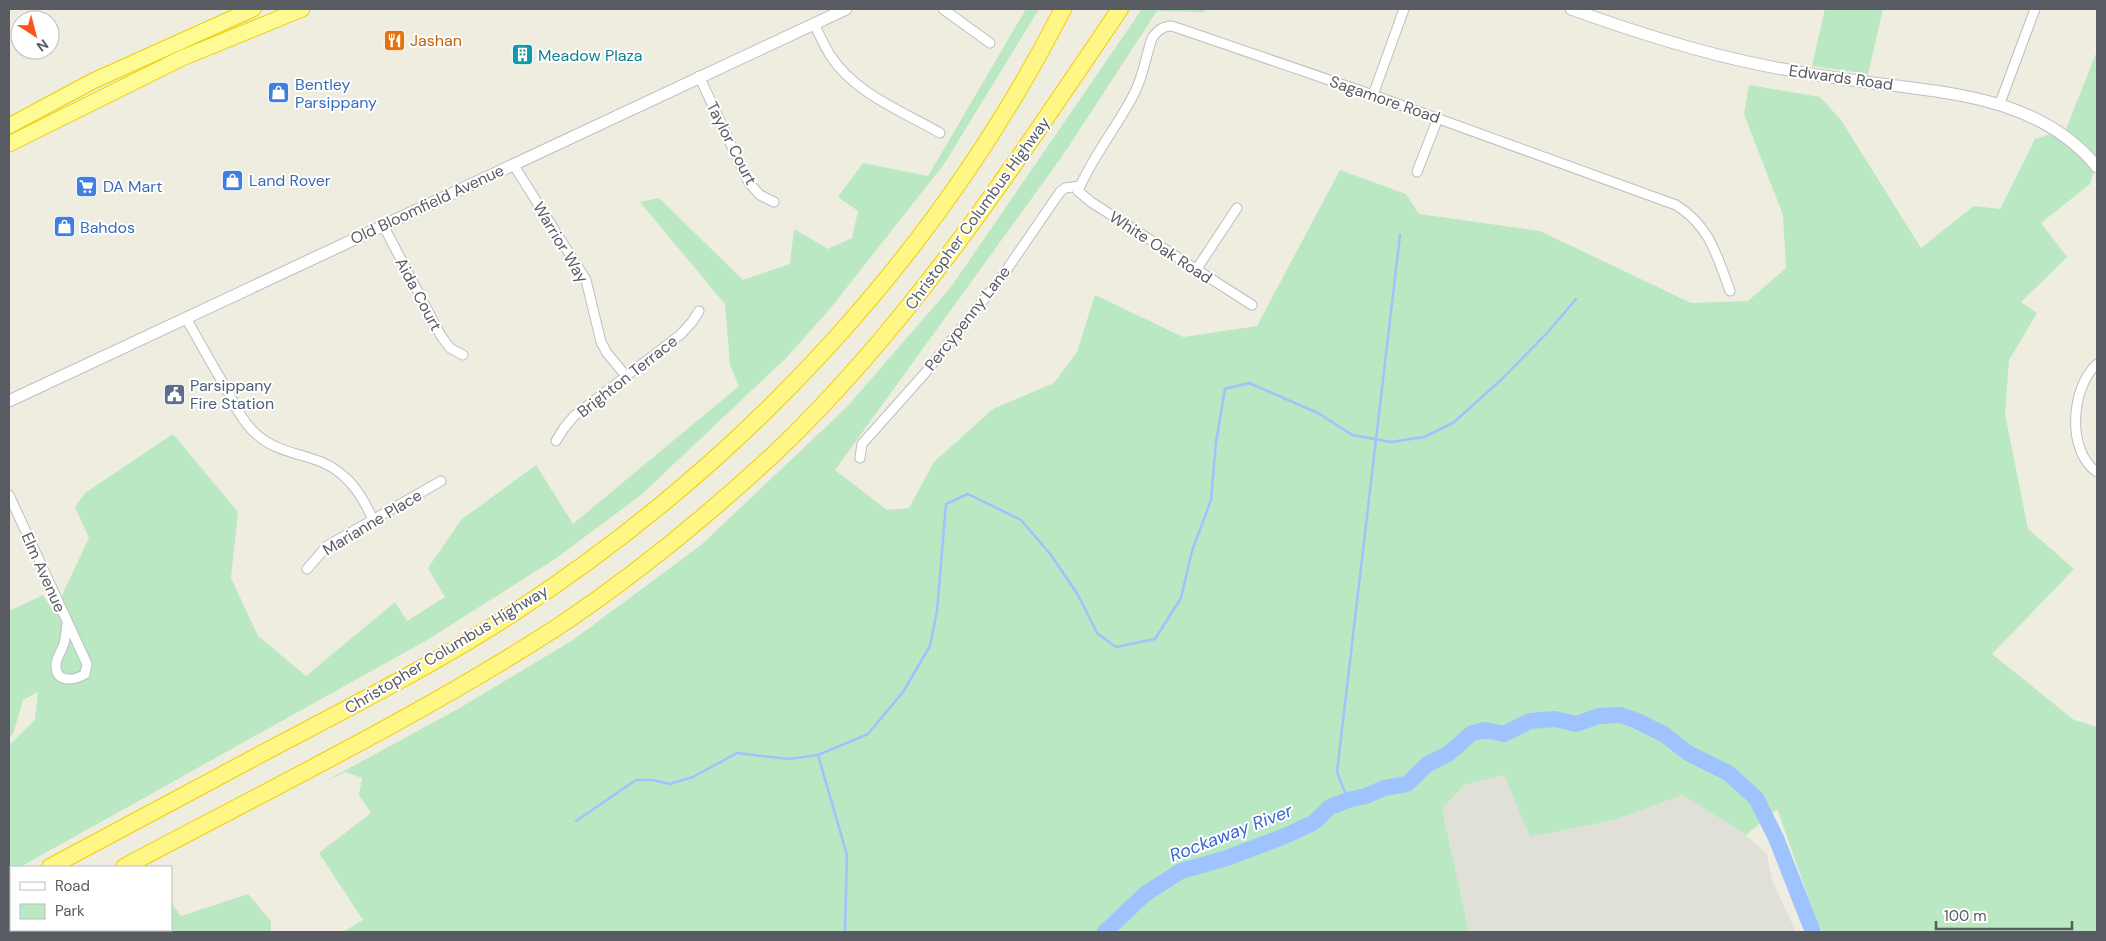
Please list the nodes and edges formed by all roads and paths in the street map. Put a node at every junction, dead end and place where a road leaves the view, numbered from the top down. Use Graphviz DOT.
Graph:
graph roads {
  1 [pos="253,9"];
  2 [pos="302,9"];
  3 [pos="846,9"];
  4 [pos="943,9"];
  5 [pos="1063,9"];
  6 [pos="1120,9"];
  7 [pos="1404,9"];
  8 [pos="1571,9"];
  9 [pos="2035,9"];
  10 [pos="814,24"];
  11 [pos="990,43"];
  12 [pos="699,76"];
  13 [pos="1373,95"];
  14 [pos="2000,104"];
  15 [pos="1438,118"];
  16 [pos="9,126"];
  17 [pos="940,132"];
  18 [pos="9,144"];
  19 [pos="513,164"];
  20 [pos="2097,167"];
  21 [pos="1417,172"];
  22 [pos="1080,186"];
  23 [pos="774,202"];
  24 [pos="1237,208"];
  25 [pos="382,225"];
  26 [pos="1196,270"];
  27 [pos="1730,291"];
  28 [pos="1252,305"];
  29 [pos="698,311"];
  30 [pos="186,318"];
  31 [pos="463,355"];
  32 [pos="2097,364"];
  33 [pos="626,376"];
  34 [pos="9,401"];
  35 [pos="556,441"];
  36 [pos="860,458"];
  37 [pos="2097,472"];
  38 [pos="441,482"];
  39 [pos="9,495"];
  40 [pos="373,520"];
  41 [pos="307,569"];
  42 [pos="67,623"];
  43 [pos="52,866"];
  44 [pos="126,866"];
  1 -- 16 [label="highway"];
  2 -- 18 [label="highway"];
  3 -- 10 [label="street, Old Bloomfield Avenue"];
  4 -- 11 [label="street"];
  5 -- 43 [label="highway, Christopher Columbus Highway"];
  6 -- 44 [label="highway, Christopher Columbus Highway"];
  7 -- 13 [label="street"];
  8 -- 14 [label="street, Edwards Road"];
  9 -- 14 [label="street"];
  10 -- 12 [label="street, Old Bloomfield Avenue"];
  10 -- 17 [label="street"];
  12 -- 19 [label="street, Old Bloomfield Avenue"];
  12 -- 23 [label="street, Taylor Court"];
  13 -- 15 [label="street, Sagamore Road"];
  13 -- 22 [label="street, Sagamore Road"];
  14 -- 20 [label="street, Edwards Road"];
  15 -- 21 [label="street"];
  15 -- 27 [label="street, Sagamore Road"];
  19 -- 25 [label="street, Old Bloomfield Avenue"];
  19 -- 33 [label="street, Warrior Way"];
  22 -- 26 [label="street, White Oak Road"];
  22 -- 36 [label="street, Percypenny Lane"];
  24 -- 26 [label="street"];
  25 -- 30 [label="street, Old Bloomfield Avenue"];
  25 -- 31 [label="street, Aida Court"];
  26 -- 28 [label="street, White Oak Road"];
  29 -- 33 [label="street, Brighton Terrace"];
  30 -- 34 [label="street, Old Bloomfield Avenue"];
  30 -- 40 [label="street"];
  32 -- 37 [label="street"];
  33 -- 35 [label="street, Brighton Terrace"];
  38 -- 40 [label="street, Marianne Place"];
  39 -- 42 [label="street, Elm Avenue"];
  40 -- 41 [label="street, Marianne Place"];
  42 -- 42 [label="street, Elm Avenue"];
}
